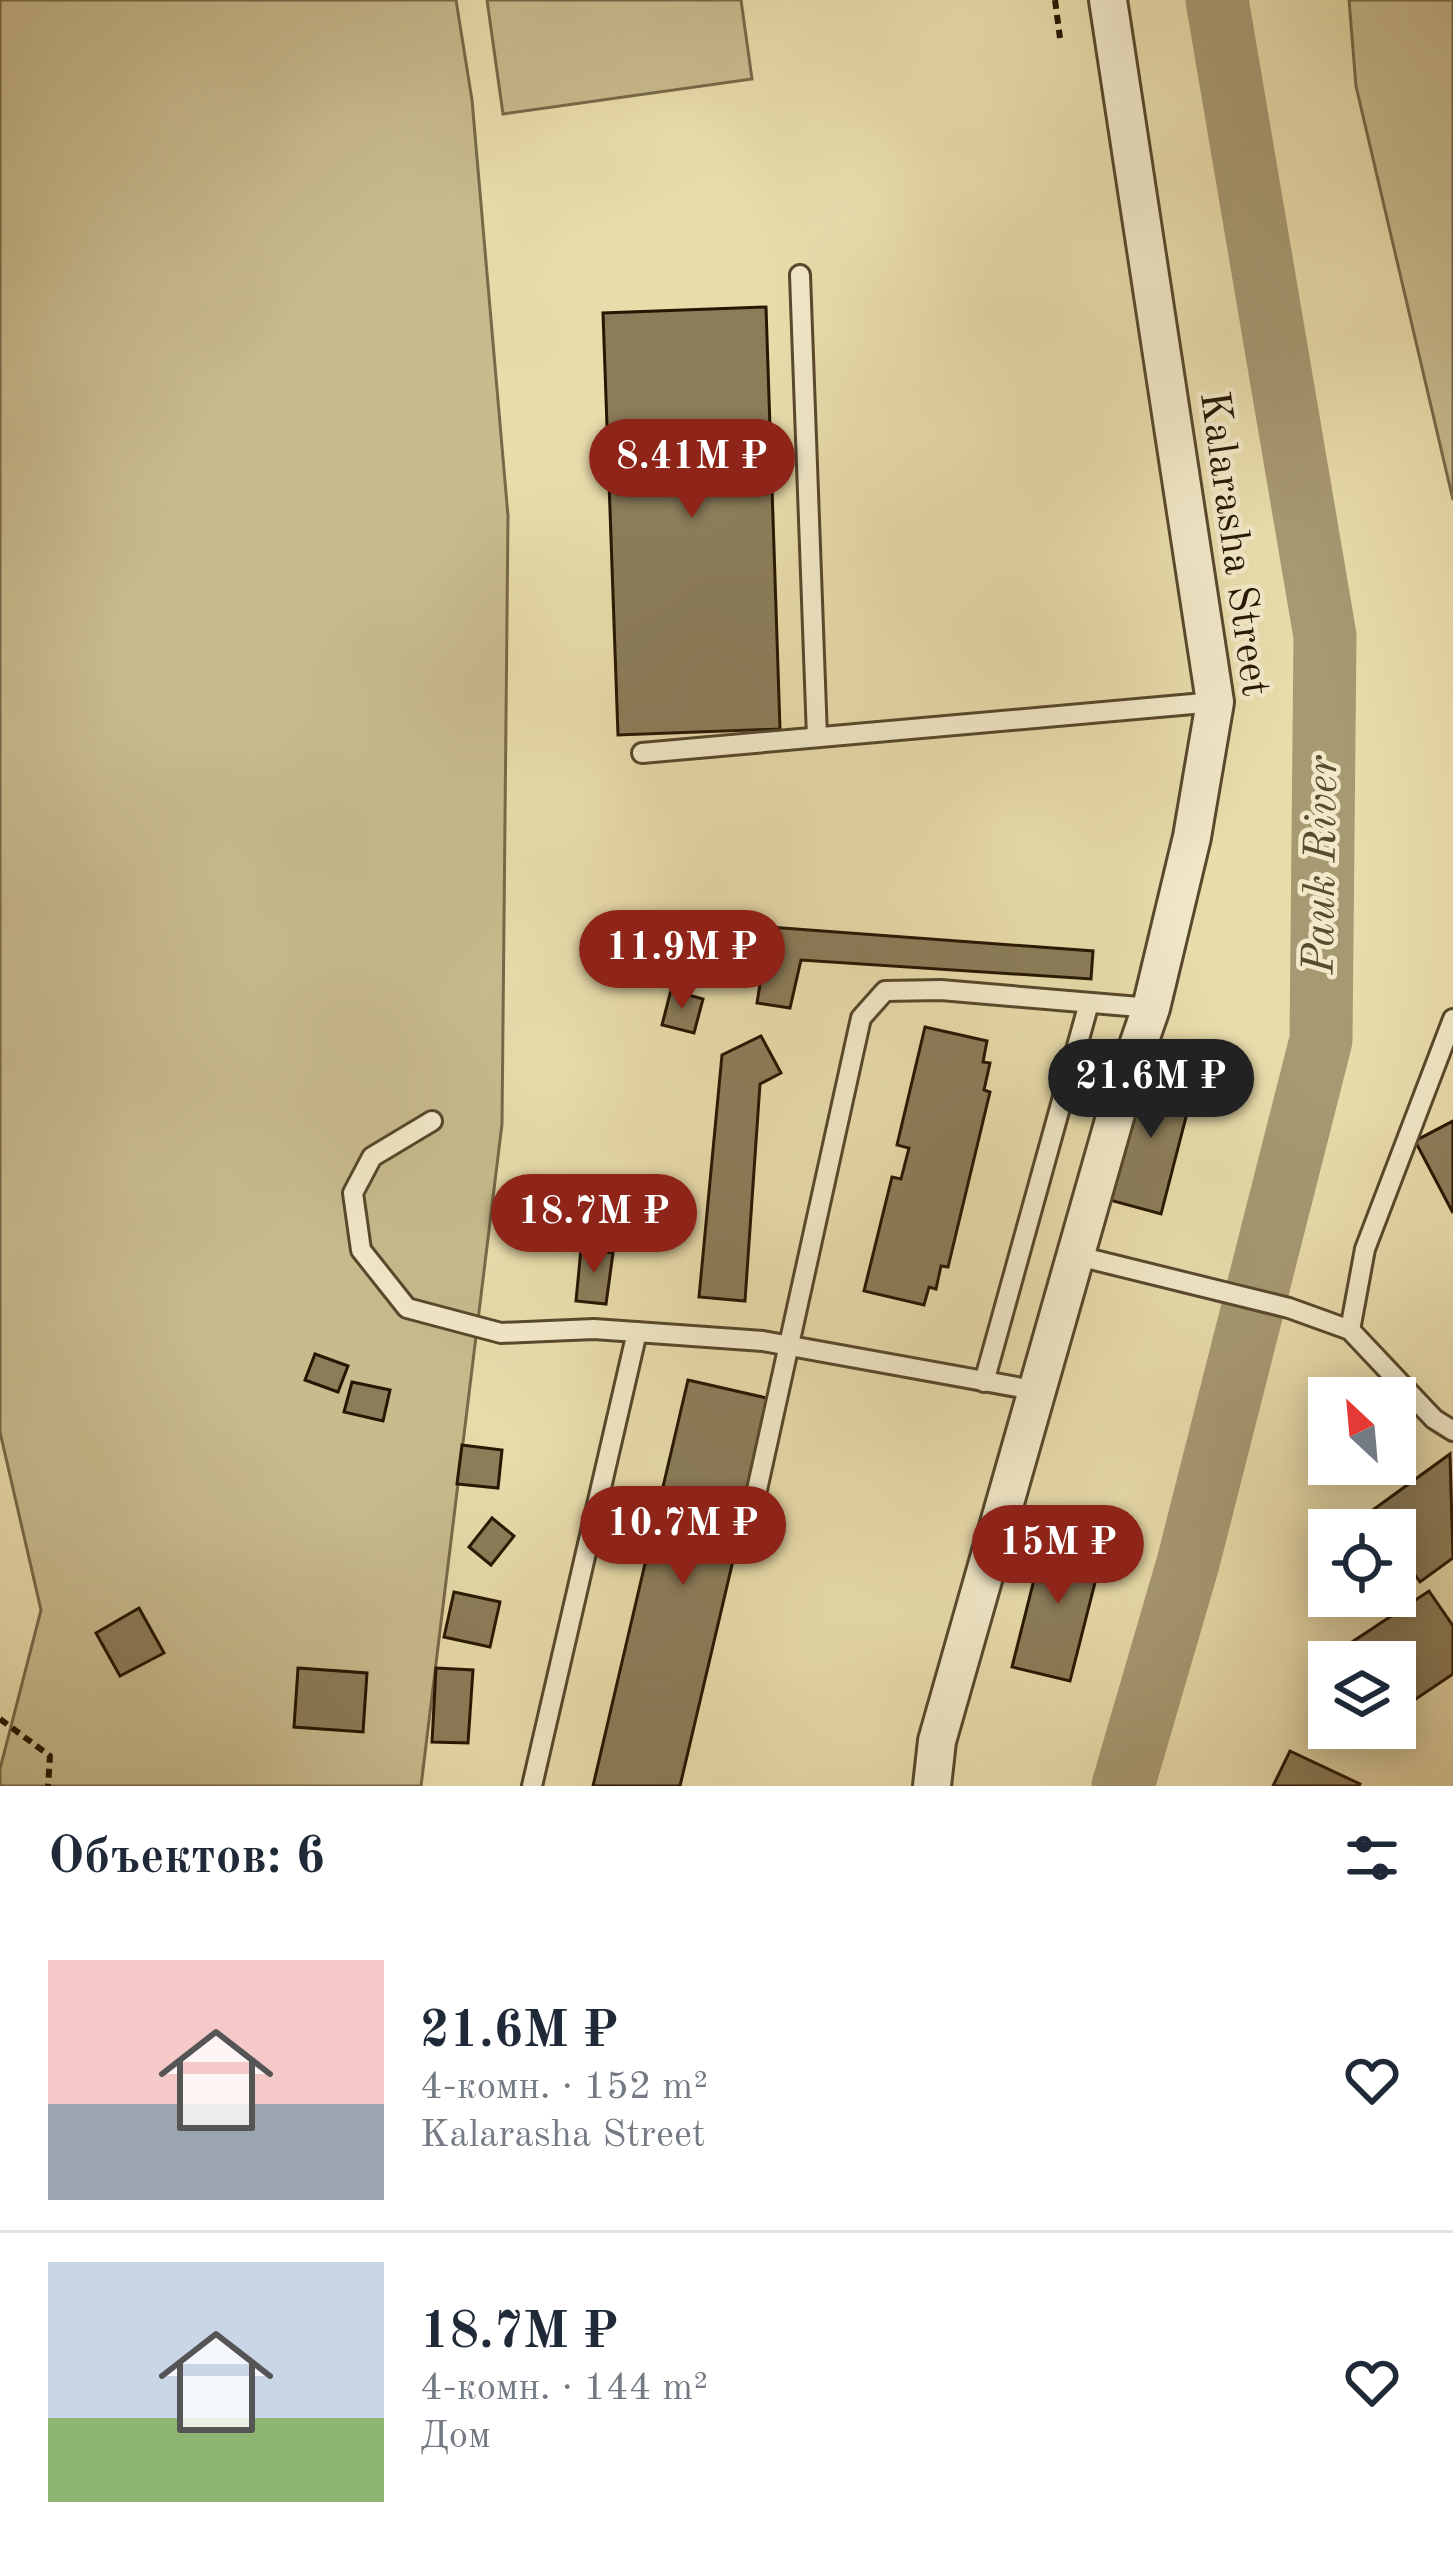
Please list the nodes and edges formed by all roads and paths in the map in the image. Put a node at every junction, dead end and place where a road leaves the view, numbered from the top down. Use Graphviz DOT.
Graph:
graph roads {
  1 [pos="1055,0"];
  2 [pos="1108,0"];
  3 [pos="1060,38"];
  4 [pos="800,275"];
  5 [pos="1215,702"];
  6 [pos="817,737"];
  7 [pos="642,753"];
  8 [pos="1089,1003"];
  9 [pos="1150,1008"];
  10 [pos="1453,1019"];
  11 [pos="432,1121"];
  12 [pos="1078,1256"];
  13 [pos="1350,1330"];
  14 [pos="638,1332"];
  15 [pos="789,1346"];
  16 [pos="984,1382"];
  17 [pos="1039,1391"];
  18 [pos="1453,1431"];
  19 [pos="751,1517"];
  20 [pos="0,1719"];
  21 [pos="48,1786"];
  22 [pos="532,1786"];
  23 [pos="932,1786"];
  1 -- 3 [label="path"];
  2 -- 5 [label="street, Kalarasha Street"];
  4 -- 6 [label="lane"];
  5 -- 6 [label="lane"];
  5 -- 9 [label="street, Kalarasha Street"];
  6 -- 7 [label="lane"];
  8 -- 9 [label="lane"];
  8 -- 15 [label="lane"];
  8 -- 16 [label="lane"];
  9 -- 12 [label="street, Kalarasha Street"];
  10 -- 13 [label="lane"];
  11 -- 14 [label="lane"];
  12 -- 13 [label="lane"];
  12 -- 17 [label="street, Kalarasha Street"];
  13 -- 18 [label="lane"];
  14 -- 15 [label="lane"];
  14 -- 22 [label="lane"];
  15 -- 16 [label="lane"];
  15 -- 19 [label="lane"];
  16 -- 17 [label="lane"];
  17 -- 23 [label="street, Kalarasha Street"];
  20 -- 21 [label="path"];
}
